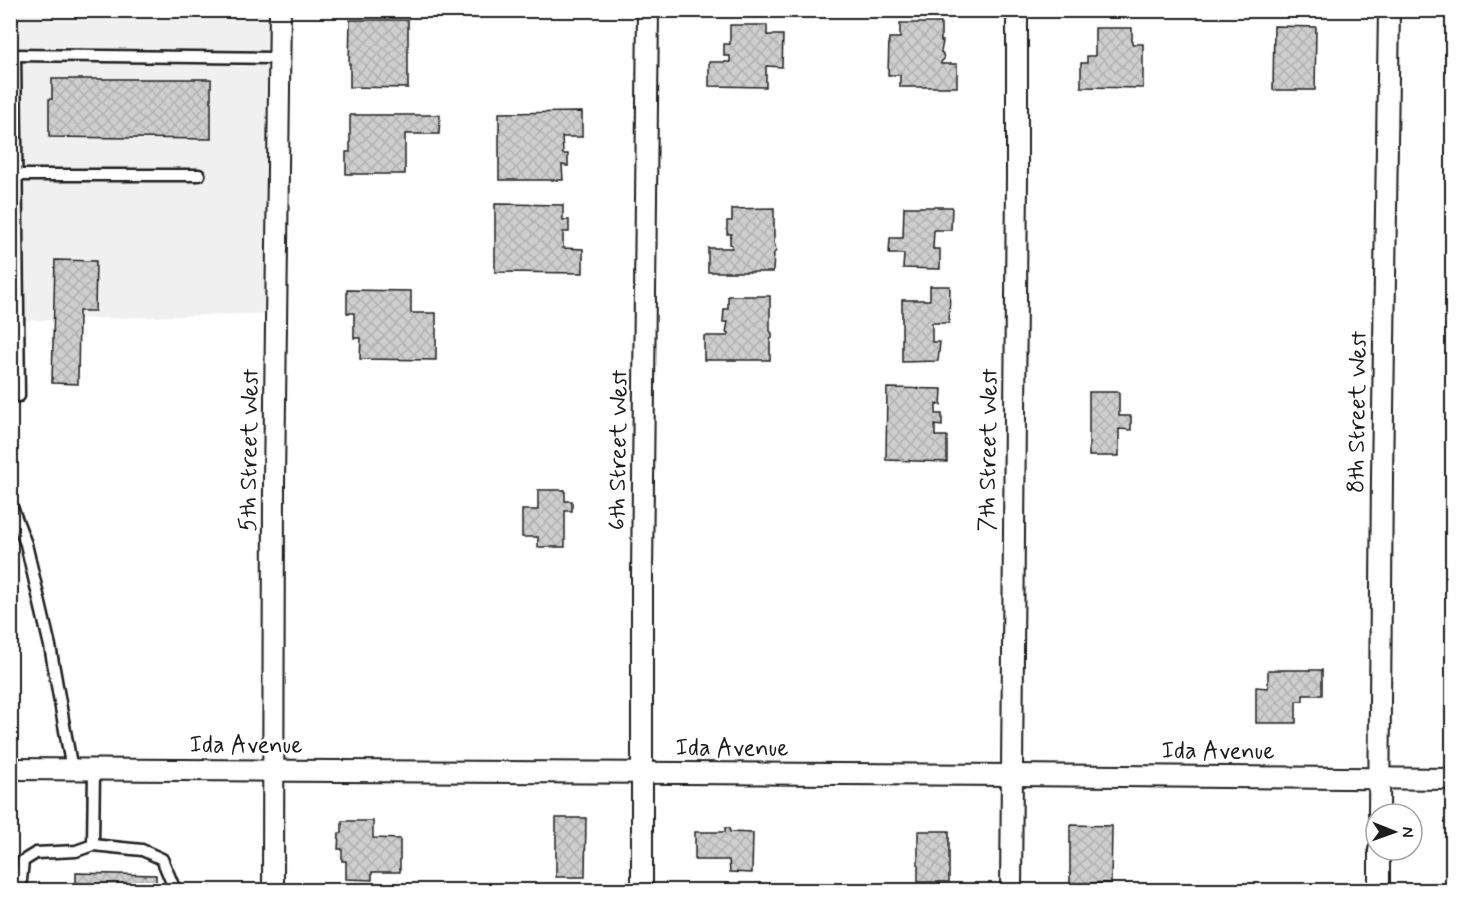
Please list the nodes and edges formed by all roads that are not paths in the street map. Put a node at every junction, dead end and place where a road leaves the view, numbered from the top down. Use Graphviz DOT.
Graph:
graph roads {
  1 [pos="280,10"];
  2 [pos="648,10"];
  3 [pos="1017,10"];
  4 [pos="1389,10"];
  5 [pos="13,55"];
  6 [pos="279,58"];
  7 [pos="199,174"];
  8 [pos="16,176"];
  9 [pos="10,396"];
  10 [pos="10,502"];
  11 [pos="10,769"];
  12 [pos="72,770"];
  13 [pos="94,770"];
  14 [pos="273,771"];
  15 [pos="643,773"];
  16 [pos="1013,775"];
  17 [pos="1380,778"];
  18 [pos="1452,779"];
  19 [pos="1379,802"];
  20 [pos="93,845"];
  21 [pos="1379,862"];
  22 [pos="20,891"];
  23 [pos="175,891"];
  24 [pos="273,891"];
  25 [pos="642,891"];
  26 [pos="1011,891"];
  27 [pos="1379,891"];
  1 -- 6 [label="street, 5th Street West"];
  2 -- 15 [label="street, 6th Street West"];
  3 -- 16 [label="street, 7th Street West"];
  4 -- 17 [label="street, 8th Street West"];
  5 -- 6 [label="lane"];
  5 -- 8 [label="lane"];
  6 -- 14 [label="street, 5th Street West"];
  7 -- 8 [label="lane"];
  8 -- 9 [label="lane"];
  10 -- 12 [label="lane"];
  11 -- 12 [label="street, Ida Avenue"];
  12 -- 13 [label="street, Ida Avenue"];
  13 -- 14 [label="street, Ida Avenue"];
  13 -- 20 [label="lane"];
  14 -- 15 [label="street, Ida Avenue"];
  14 -- 24 [label="street, 5th Street West"];
  15 -- 16 [label="street, Ida Avenue"];
  15 -- 25 [label="street, 6th Street West"];
  16 -- 17 [label="street, Ida Avenue"];
  16 -- 26 [label="street, 7th Street West"];
  17 -- 18 [label="street, Ida Avenue"];
  17 -- 19 [label="street, 8th Street West"];
  20 -- 22 [label="lane"];
  20 -- 23 [label="lane"];
  21 -- 27 [label="street"];
}
